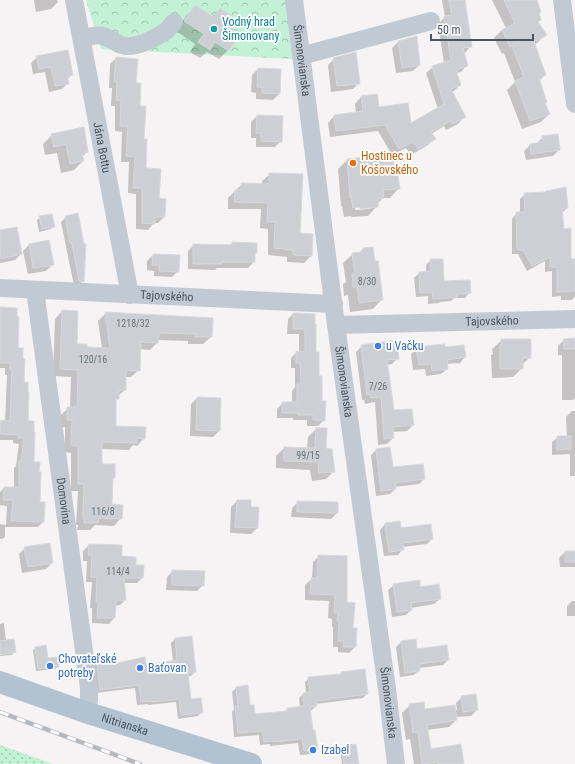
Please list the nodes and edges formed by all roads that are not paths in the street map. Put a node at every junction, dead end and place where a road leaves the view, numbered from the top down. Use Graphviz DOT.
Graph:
graph roads {
  1 [pos="74,0"];
  2 [pos="294,0"];
  3 [pos="562,0"];
  4 [pos="174,22"];
  5 [pos="431,22"];
  6 [pos="82,38"];
  7 [pos="301,56"];
  8 [pos="575,104"];
  9 [pos="0,288"];
  10 [pos="34,290"];
  11 [pos="130,295"];
  12 [pos="334,304"];
  13 [pos="575,319"];
  14 [pos="336,325"];
  15 [pos="0,682"];
  16 [pos="85,712"];
  17 [pos="251,764"];
  18 [pos="396,764"];
  1 -- 6 [label="street, Jána Bottu"];
  2 -- 7 [label="street, Šimonovianska"];
  3 -- 8 [label="street"];
  4 -- 6 [label="street"];
  5 -- 7 [label="street"];
  6 -- 11 [label="street, Jána Bottu"];
  7 -- 12 [label="street, Šimonovianska"];
  9 -- 10 [label="street, Tajovského"];
  10 -- 11 [label="street, Tajovského"];
  10 -- 16 [label="street, Domovina"];
  11 -- 12 [label="street, Tajovského"];
  12 -- 14 [label="street, Šimonovianska"];
  13 -- 14 [label="street, Tajovského"];
  14 -- 18 [label="street, Šimonovianska"];
  15 -- 16 [label="main road, Nitrianska"];
  16 -- 17 [label="main road, Nitrianska"];
}
